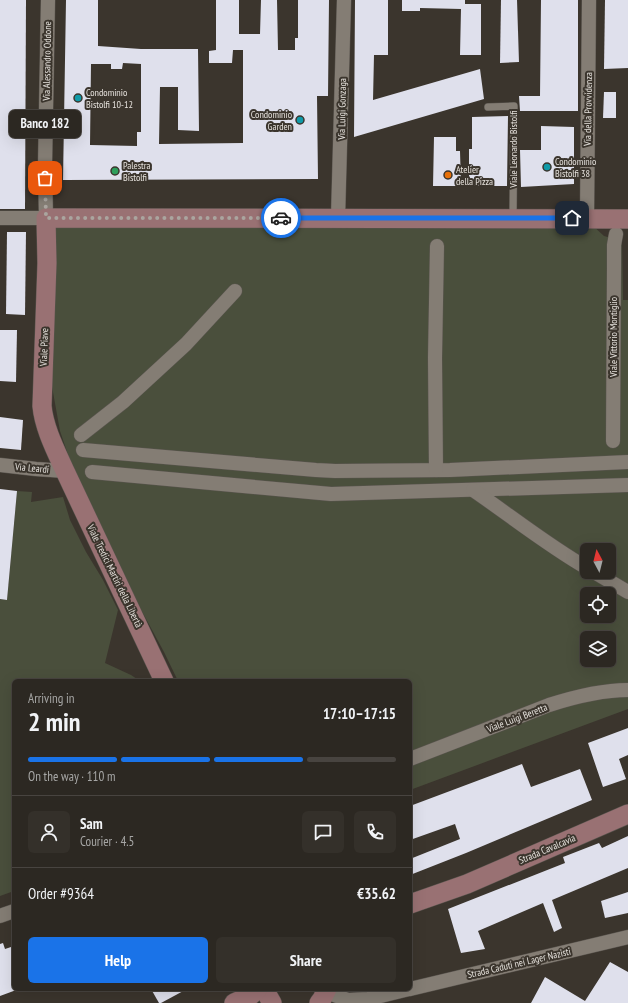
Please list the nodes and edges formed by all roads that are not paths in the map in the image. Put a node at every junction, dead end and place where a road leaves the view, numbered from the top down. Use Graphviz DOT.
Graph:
graph roads {
  1 [pos="48,0"];
  2 [pos="344,0"];
  3 [pos="589,0"];
  4 [pos="488,107"];
  5 [pos="0,218"];
  6 [pos="46,218"];
  7 [pos="338,218"];
  8 [pos="513,218"];
  9 [pos="587,218"];
  10 [pos="628,219"];
  11 [pos="616,234"];
  12 [pos="437,246"];
  13 [pos="235,291"];
  14 [pos="81,435"];
  15 [pos="613,440"];
  16 [pos="83,450"];
  17 [pos="628,462"];
  18 [pos="0,465"];
  19 [pos="436,470"];
  20 [pos="65,471"];
  21 [pos="92,472"];
  22 [pos="628,485"];
  23 [pos="473,490"];
  24 [pos="580,563"];
  25 [pos="606,579"];
  26 [pos="628,592"];
  27 [pos="163,679"];
  28 [pos="628,690"];
  29 [pos="412,758"];
  30 [pos="628,814"];
  31 [pos="467,884"];
  32 [pos="412,903"];
  33 [pos="12,912"];
  34 [pos="412,915"];
  35 [pos="0,916"];
  36 [pos="628,938"];
  37 [pos="412,988"];
  38 [pos="232,991"];
  39 [pos="256,991"];
  40 [pos="266,991"];
  41 [pos="401,991"];
  42 [pos="324,994"];
  43 [pos="222,1003"];
  44 [pos="234,1003"];
  45 [pos="272,1003"];
  1 -- 6 [label="street, Via Alessandro Oddone"];
  2 -- 7 [label="street, Via Luigi Gonzaga"];
  3 -- 9 [label="street, Via della Provvidenza"];
  4 -- 8 [label="lane, Viale Leonardo Bistolfi"];
  5 -- 6 [label="street"];
  6 -- 7 [label="street"];
  6 -- 20 [label="street, Viale Piave"];
  7 -- 8 [label="street"];
  8 -- 9 [label="street"];
  9 -- 10 [label="street"];
  11 -- 15 [label="street, Viale Vittorio Montiglio"];
  12 -- 19 [label="street"];
  13 -- 14 [label="street"];
  16 -- 19 [label="street"];
  17 -- 19 [label="street"];
  18 -- 20 [label="street, Via Leardi"];
  20 -- 27 [label="street, Viale Tredici Martiri della Libertà"];
  21 -- 23 [label="street"];
  22 -- 23 [label="street"];
  23 -- 24 [label="street"];
  25 -- 26 [label="street"];
  28 -- 29 [label="street, Viale Luigi Beretta"];
  30 -- 31 [label="street, Strada Cavalcavia"];
  31 -- 32 [label="street, Strada Cavalcavia"];
  31 -- 34 [label="street, Strada Cavalcavia"];
  33 -- 35 [label="street"];
  36 -- 37 [label="street, Strada Caduti nei Lager Nazisti"];
  38 -- 43 [label="street"];
  39 -- 44 [label="street"];
  40 -- 45 [label="street"];
  41 -- 42 [label="street, Strada Caduti nei Lager Nazisti"];
}
